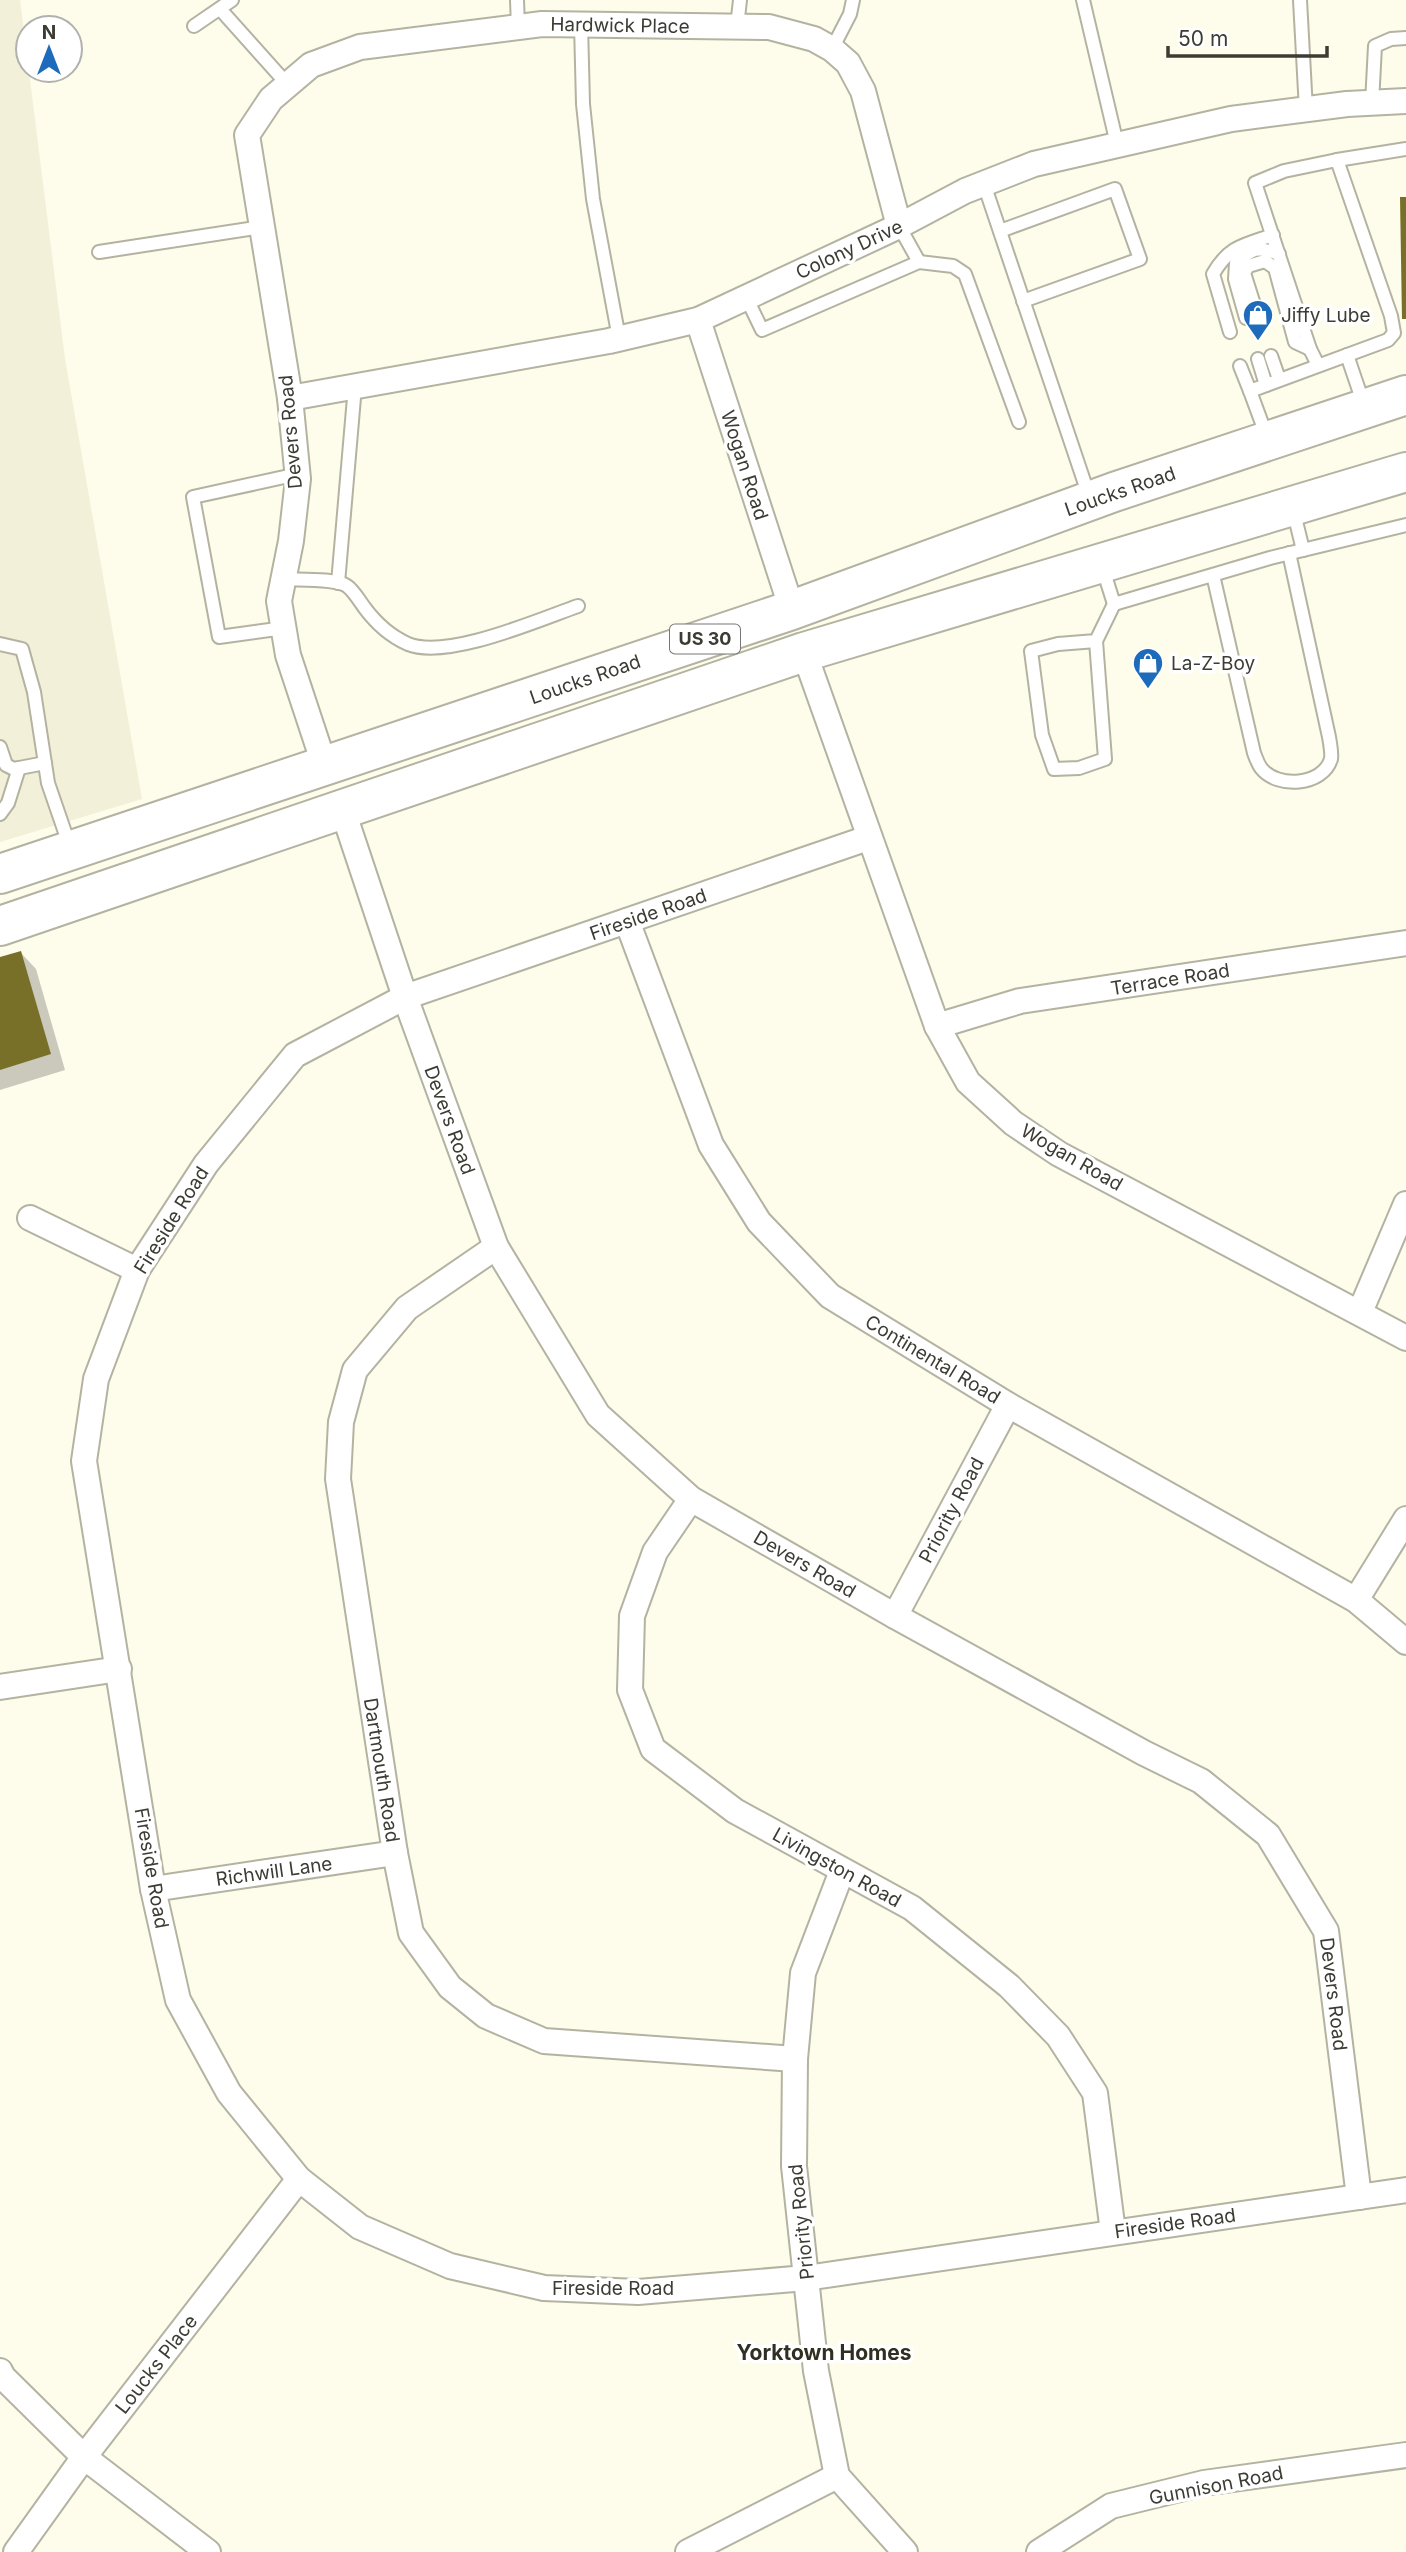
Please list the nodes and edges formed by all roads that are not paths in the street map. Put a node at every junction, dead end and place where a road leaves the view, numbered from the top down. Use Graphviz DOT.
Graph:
graph roads {
  1 [pos="232,0"];
  2 [pos="517,0"];
  3 [pos="740,0"];
  4 [pos="853,0"];
  5 [pos="1083,0"];
  6 [pos="1300,0"];
  7 [pos="220,9"];
  8 [pos="581,24"];
  9 [pos="194,26"];
  10 [pos="518,27"];
  11 [pos="737,27"];
  12 [pos="1406,38"];
  13 [pos="832,49"];
  14 [pos="288,85"];
  15 [pos="1406,102"];
  16 [pos="1372,103"];
  17 [pos="1307,110"];
  18 [pos="247,135"];
  19 [pos="1117,144"];
  20 [pos="1406,149"];
  21 [pos="1337,160"];
  22 [pos="984,184"];
  23 [pos="899,226"];
  24 [pos="262,227"];
  25 [pos="1000,231"];
  26 [pos="1273,235"];
  27 [pos="99,252"];
  28 [pos="1279,254"];
  29 [pos="919,262"];
  30 [pos="746,297"];
  31 [pos="1023,300"];
  32 [pos="698,320"];
  33 [pos="1230,332"];
  34 [pos="619,338"];
  35 [pos="1310,349"];
  36 [pos="1347,355"];
  37 [pos="1318,365"];
  38 [pos="1240,366"];
  39 [pos="1279,379"];
  40 [pos="1266,385"];
  41 [pos="355,386"];
  42 [pos="1250,391"];
  43 [pos="1406,395"];
  44 [pos="290,398"];
  45 [pos="1365,409"];
  46 [pos="1019,422"];
  47 [pos="1268,441"];
  48 [pos="1406,472"];
  49 [pos="298,474"];
  50 [pos="1091,500"];
  51 [pos="1292,505"];
  52 [pos="1406,524"];
  53 [pos="1303,550"];
  54 [pos="1289,553"];
  55 [pos="1101,563"];
  56 [pos="1213,575"];
  57 [pos="284,579"];
  58 [pos="338,583"];
  59 [pos="1114,604"];
  60 [pos="578,606"];
  61 [pos="792,610"];
  62 [pos="284,628"];
  63 [pos="1096,641"];
  64 [pos="0,644"];
  65 [pos="804,652"];
  66 [pos="0,747"];
  67 [pos="45,763"];
  68 [pos="325,766"];
  69 [pos="19,768"];
  70 [pos="342,808"];
  71 [pos="0,814"];
  72 [pos="869,838"];
  73 [pos="71,850"];
  74 [pos="0,874"];
  75 [pos="627,921"];
  76 [pos="0,926"];
  77 [pos="1406,943"];
  78 [pos="405,997"];
  79 [pos="937,1026"];
  80 [pos="1406,1204"];
  81 [pos="30,1218"];
  82 [pos="496,1247"];
  83 [pos="137,1270"];
  84 [pos="1360,1312"];
  85 [pos="1406,1338"];
  86 [pos="1008,1405"];
  87 [pos="691,1499"];
  88 [pos="1406,1519"];
  89 [pos="1356,1600"];
  90 [pos="895,1616"];
  91 [pos="1406,1642"];
  92 [pos="119,1668"];
  93 [pos="0,1688"];
  94 [pos="395,1853"];
  95 [pos="842,1871"];
  96 [pos="153,1889"];
  97 [pos="795,2059"];
  98 [pos="299,2179"];
  99 [pos="1406,2190"];
  100 [pos="1359,2197"];
  101 [pos="1113,2231"];
  102 [pos="806,2278"];
  103 [pos="0,2371"];
  104 [pos="1406,2455"];
  105 [pos="85,2457"];
  106 [pos="837,2476"];
  107 [pos="16,2552"];
  108 [pos="208,2552"];
  109 [pos="688,2552"];
  110 [pos="905,2552"];
  111 [pos="1039,2552"];
  1 -- 7 [label="lane"];
  2 -- 10 [label="lane"];
  3 -- 11 [label="lane"];
  4 -- 13 [label="lane"];
  5 -- 19 [label="lane"];
  6 -- 17 [label="lane"];
  7 -- 9 [label="lane"];
  7 -- 14 [label="lane"];
  8 -- 10 [label="street, Hardwick Place"];
  8 -- 11 [label="street, Hardwick Place"];
  8 -- 34 [label="lane"];
  10 -- 14 [label="street, Hardwick Place"];
  11 -- 13 [label="street, Hardwick Place"];
  12 -- 16 [label="lane"];
  13 -- 23 [label="street, Hardwick Place"];
  14 -- 18 [label="street, Hardwick Place"];
  15 -- 16 [label="street, Colony Drive"];
  16 -- 17 [label="street, Colony Drive"];
  17 -- 19 [label="street, Colony Drive"];
  18 -- 24 [label="street, Devers Road"];
  19 -- 22 [label="street, Colony Drive"];
  20 -- 21 [label="lane"];
  21 -- 26 [label="lane"];
  21 -- 36 [label="lane"];
  22 -- 23 [label="street, Colony Drive"];
  22 -- 25 [label="lane"];
  23 -- 29 [label="lane"];
  23 -- 30 [label="street, Colony Drive"];
  24 -- 27 [label="lane"];
  24 -- 44 [label="street, Devers Road"];
  25 -- 31 [label="lane"];
  25 -- 31 [label="lane"];
  26 -- 28 [label="lane"];
  26 -- 33 [label="lane"];
  28 -- 35 [label="lane"];
  28 -- 35 [label="lane"];
  29 -- 30 [label="lane"];
  29 -- 46 [label="lane"];
  30 -- 32 [label="street, Colony Drive"];
  31 -- 50 [label="lane"];
  32 -- 34 [label="street, Colony Drive"];
  32 -- 61 [label="street, Wogan Road"];
  34 -- 41 [label="street, Colony Drive"];
  35 -- 37 [label="lane"];
  36 -- 37 [label="lane"];
  36 -- 45 [label="lane"];
  37 -- 39 [label="lane"];
  38 -- 42 [label="lane"];
  39 -- 40 [label="lane"];
  39 -- 40 [label="lane"];
  40 -- 42 [label="lane"];
  41 -- 44 [label="street, Colony Drive"];
  41 -- 58 [label="lane"];
  42 -- 47 [label="lane"];
  43 -- 45 [label="highway, Loucks Road / US 30"];
  44 -- 49 [label="street, Devers Road"];
  45 -- 47 [label="highway, Loucks Road / US 30"];
  47 -- 50 [label="highway, Loucks Road / US 30"];
  48 -- 51 [label="highway, US 30"];
  49 -- 57 [label="street, Devers Road"];
  49 -- 62 [label="lane"];
  50 -- 61 [label="highway, Loucks Road / US 30"];
  51 -- 53 [label="lane"];
  51 -- 55 [label="highway, US 30"];
  52 -- 53 [label="lane"];
  53 -- 54 [label="lane"];
  54 -- 56 [label="lane"];
  54 -- 56 [label="lane"];
  55 -- 59 [label="lane"];
  55 -- 65 [label="highway, US 30"];
  56 -- 59 [label="lane"];
  57 -- 58 [label="lane"];
  57 -- 62 [label="street, Devers Road"];
  58 -- 60 [label="lane"];
  59 -- 63 [label="lane"];
  61 -- 68 [label="highway, Loucks Road / US 30"];
  62 -- 68 [label="street, Devers Road"];
  63 -- 63 [label="lane"];
  64 -- 67 [label="lane"];
  65 -- 70 [label="highway, US 30"];
  65 -- 72 [label="street, Wogan Road"];
  66 -- 69 [label="lane"];
  67 -- 69 [label="lane"];
  67 -- 73 [label="lane"];
  68 -- 73 [label="highway, Loucks Road / US 30"];
  69 -- 71 [label="lane"];
  70 -- 76 [label="highway, US 30"];
  70 -- 78 [label="street, Devers Road"];
  72 -- 75 [label="street, Fireside Road"];
  72 -- 79 [label="street, Wogan Road"];
  73 -- 74 [label="highway, Loucks Road / US 30"];
  75 -- 78 [label="street, Fireside Road"];
  75 -- 86 [label="street, Continental Road"];
  77 -- 79 [label="street, Terrace Road"];
  78 -- 82 [label="street, Devers Road"];
  78 -- 83 [label="street, Fireside Road"];
  79 -- 84 [label="street, Wogan Road"];
  80 -- 84 [label="street"];
  81 -- 83 [label="street"];
  82 -- 87 [label="street, Devers Road"];
  82 -- 94 [label="street, Dartmouth Road"];
  83 -- 92 [label="street, Fireside Road"];
  84 -- 85 [label="street, Wogan Road"];
  86 -- 89 [label="street, Continental Road"];
  86 -- 90 [label="street, Priority Road"];
  87 -- 90 [label="street, Devers Road"];
  87 -- 95 [label="street, Livingston Road"];
  88 -- 89 [label="street"];
  89 -- 91 [label="street, Continental Road"];
  90 -- 100 [label="street, Devers Road"];
  92 -- 93 [label="street"];
  92 -- 96 [label="street, Fireside Road"];
  94 -- 96 [label="street, Richwill Lane"];
  94 -- 97 [label="street, Dartmouth Road"];
  95 -- 97 [label="street, Priority Road"];
  95 -- 101 [label="street, Livingston Road"];
  96 -- 98 [label="street, Fireside Road"];
  97 -- 102 [label="street, Priority Road"];
  98 -- 102 [label="street, Fireside Road"];
  98 -- 105 [label="street, Loucks Place"];
  99 -- 100 [label="street, Fireside Road"];
  100 -- 101 [label="street, Fireside Road"];
  101 -- 102 [label="street, Fireside Road"];
  102 -- 106 [label="street, Priority Road"];
  103 -- 105 [label="street"];
  104 -- 111 [label="street, Gunnison Road"];
  105 -- 107 [label="street, Loucks Place"];
  105 -- 108 [label="street"];
  106 -- 109 [label="street"];
  106 -- 110 [label="street"];
}
